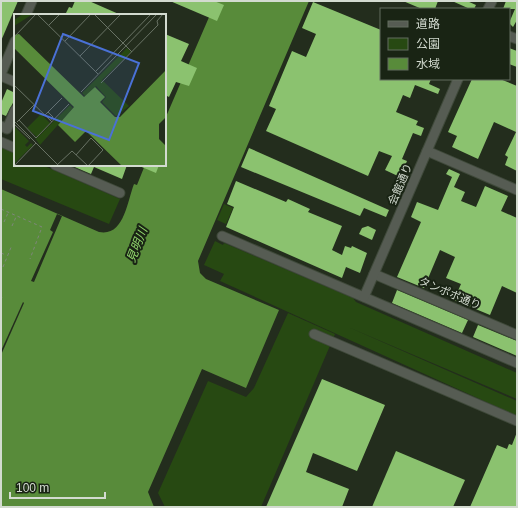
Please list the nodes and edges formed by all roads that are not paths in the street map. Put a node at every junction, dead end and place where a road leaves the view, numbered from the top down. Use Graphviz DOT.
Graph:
graph roads {
  1 [pos="32,1"];
  2 [pos="26,14"];
  3 [pos="14,43"];
  4 [pos="1,75"];
  5 [pos="458,80"];
  6 [pos="14,82"];
  7 [pos="14,112"];
  8 [pos="1,126"];
  9 [pos="1,142"];
  10 [pos="14,148"];
  11 [pos="428,151"];
  12 [pos="57,166"];
  13 [pos="517,190"];
  14 [pos="120,193"];
  15 [pos="222,236"];
  16 [pos="374,274"];
  17 [pos="364,297"];
  18 [pos="314,334"];
  19 [pos="517,335"];
  20 [pos="517,364"];
  21 [pos="517,421"];
  1 -- 2 [label="street"];
  3 -- 4 [label="street"];
  4 -- 6 [label="street"];
  5 -- 11 [label="street, 会館通り"];
  7 -- 8 [label="street"];
  9 -- 10 [label="street"];
  11 -- 13 [label="street"];
  11 -- 16 [label="street, 会館通り"];
  12 -- 14 [label="street"];
  15 -- 17 [label="street"];
  16 -- 17 [label="street, 会館通り"];
  16 -- 19 [label="street, タンポポ通り"];
  17 -- 20 [label="street"];
  18 -- 21 [label="street"];
}
